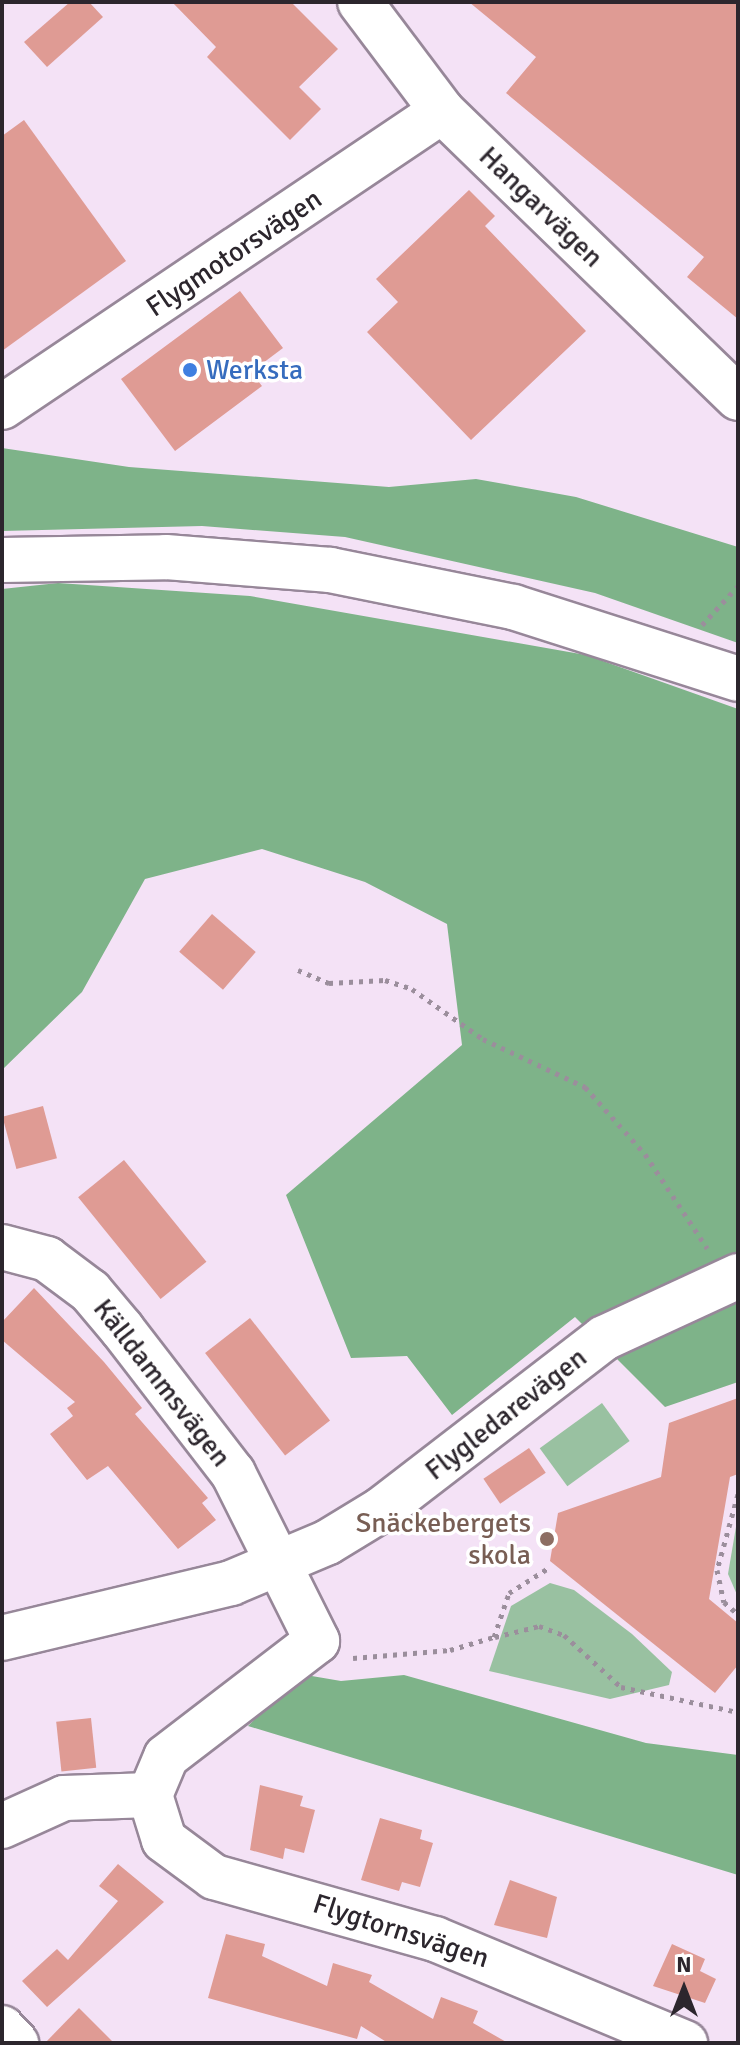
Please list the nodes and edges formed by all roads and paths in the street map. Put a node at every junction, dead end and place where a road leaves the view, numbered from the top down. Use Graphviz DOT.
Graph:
graph roads {
  1 [pos="360,2"];
  2 [pos="442,111"];
  3 [pos="738,398"];
  4 [pos="10,399"];
  5 [pos="2,560"];
  6 [pos="738,586"];
  7 [pos="668,655"];
  8 [pos="738,679"];
  9 [pos="298,970"];
  10 [pos="2,1247"];
  11 [pos="725,1264"];
  12 [pos="738,1494"];
  13 [pos="277,1566"];
  14 [pos="547,1569"];
  15 [pos="738,1614"];
  16 [pos="494,1637"];
  17 [pos="2,1638"];
  18 [pos="369,1657"];
  19 [pos="738,1712"];
  20 [pos="150,1795"];
  21 [pos="2,1826"];
  22 [pos="2,2028"];
  23 [pos="16,2043"];
  24 [pos="685,2043"];
  1 -- 2 [label="street, Hangarvägen"];
  2 -- 3 [label="street, Hangarvägen"];
  2 -- 4 [label="street, Flygmotorsvägen"];
  5 -- 7 [label="street"];
  6 -- 7 [label="path"];
  7 -- 8 [label="street"];
  9 -- 11 [label="path"];
  10 -- 13 [label="street, Källdammsvägen"];
  11 -- 13 [label="street, Flygledarevägen"];
  12 -- 15 [label="path"];
  13 -- 17 [label="street, Flygledarevägen"];
  13 -- 20 [label="street"];
  14 -- 16 [label="path"];
  16 -- 18 [label="path"];
  16 -- 19 [label="path"];
  20 -- 21 [label="street"];
  20 -- 24 [label="street, Flygtornsvägen"];
  22 -- 23 [label="street"];
}
